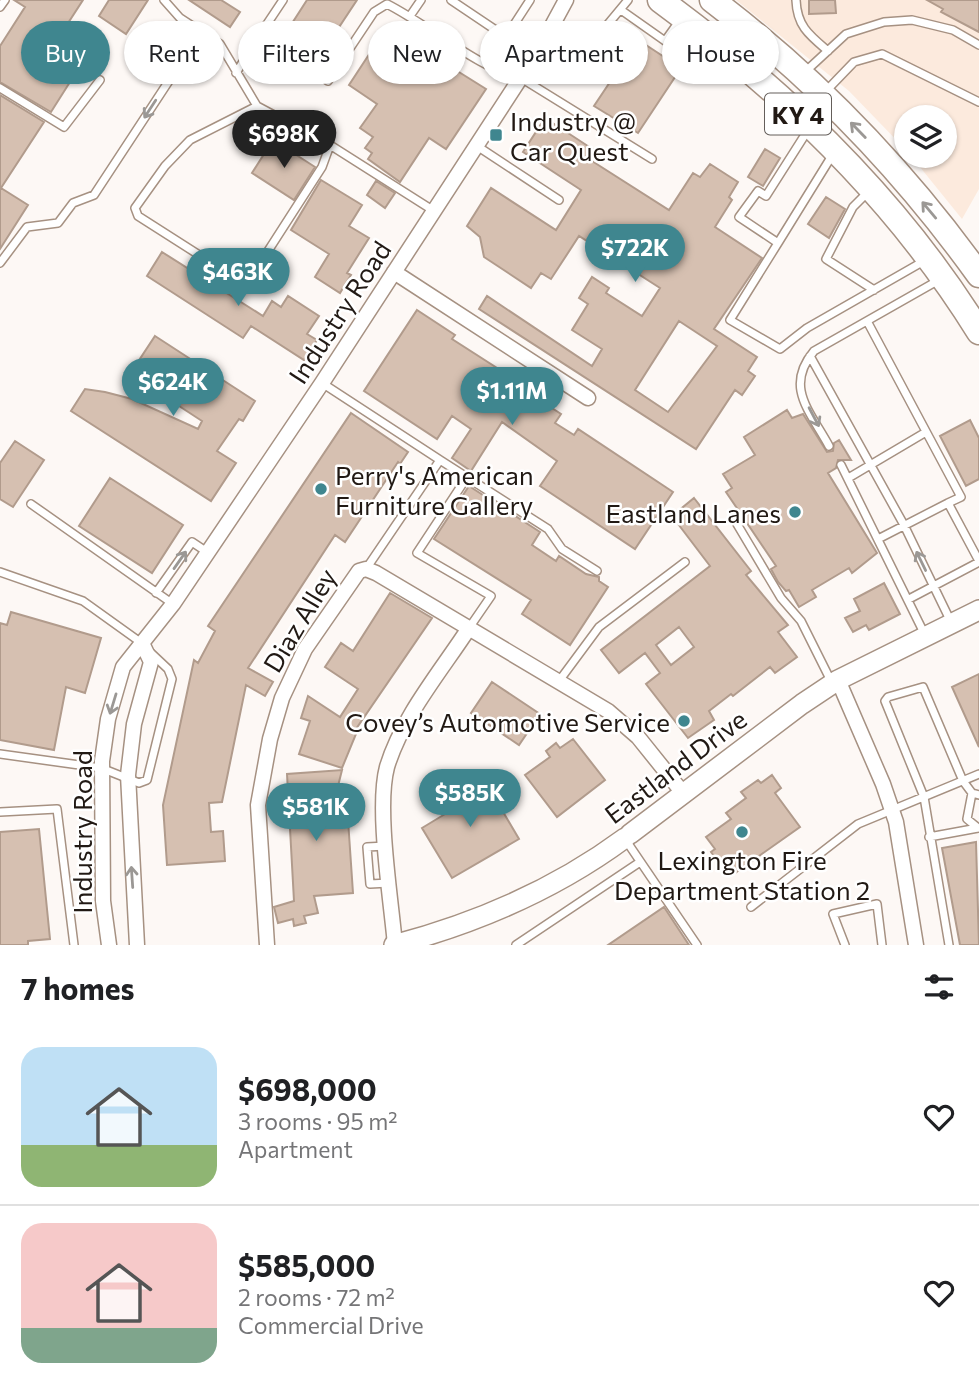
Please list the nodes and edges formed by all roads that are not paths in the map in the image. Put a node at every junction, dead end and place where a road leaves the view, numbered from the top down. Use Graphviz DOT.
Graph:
graph roads {
  1 [pos="5,0"];
  2 [pos="164,0"];
  3 [pos="283,0"];
  4 [pos="421,0"];
  5 [pos="451,0"];
  6 [pos="530,0"];
  7 [pos="566,0"];
  8 [pos="628,0"];
  9 [pos="660,0"];
  10 [pos="712,0"];
  11 [pos="796,0"];
  12 [pos="0,7"];
  13 [pos="621,10"];
  14 [pos="410,16"];
  15 [pos="184,21"];
  16 [pos="269,21"];
  17 [pos="555,21"];
  18 [pos="611,21"];
  19 [pos="689,21"];
  20 [pos="662,39"];
  21 [pos="354,42"];
  22 [pos="979,45"];
  23 [pos="224,51"];
  24 [pos="828,51"];
  25 [pos="480,60"];
  26 [pos="238,70"];
  27 [pos="236,73"];
  28 [pos="803,75"];
  29 [pos="97,84"];
  30 [pos="167,84"];
  31 [pos="517,84"];
  32 [pos="531,84"];
  33 [pos="766,84"];
  34 [pos="0,88"];
  35 [pos="823,94"];
  36 [pos="979,102"];
  37 [pos="257,106"];
  38 [pos="810,126"];
  39 [pos="330,145"];
  40 [pos="476,146"];
  41 [pos="835,151"];
  42 [pos="652,159"];
  43 [pos="870,190"];
  44 [pos="559,200"];
  45 [pos="434,211"];
  46 [pos="778,243"];
  47 [pos="0,263"];
  48 [pos="935,269"];
  49 [pos="978,270"];
  50 [pos="394,272"];
  51 [pos="874,290"];
  52 [pos="867,321"];
  53 [pos="979,332"];
  54 [pos="810,355"];
  55 [pos="322,383"];
  56 [pos="588,398"];
  57 [pos="926,432"];
  58 [pos="830,446"];
  59 [pos="440,460"];
  60 [pos="869,463"];
  61 [pos="841,465"];
  62 [pos="467,477"];
  63 [pos="850,477"];
  64 [pos="948,503"];
  65 [pos="31,504"];
  66 [pos="734,519"];
  67 [pos="904,526"];
  68 [pos="880,538"];
  69 [pos="207,552"];
  70 [pos="685,562"];
  71 [pos="979,562"];
  72 [pos="366,569"];
  73 [pos="597,571"];
  74 [pos="0,572"];
  75 [pos="933,586"];
  76 [pos="156,593"];
  77 [pos="909,599"];
  78 [pos="173,604"];
  79 [pos="978,611"];
  80 [pos="951,622"];
  81 [pos="470,628"];
  82 [pos="926,635"];
  83 [pos="143,645"];
  84 [pos="559,681"];
  85 [pos="835,682"];
  86 [pos="0,754"];
  87 [pos="101,768"];
  88 [pos="979,774"];
  89 [pos="129,779"];
  90 [pos="963,781"];
  91 [pos="683,793"];
  92 [pos="975,794"];
  93 [pos="924,797"];
  94 [pos="892,811"];
  95 [pos="0,812"];
  96 [pos="978,828"];
  97 [pos="627,836"];
  98 [pos="929,836"];
  99 [pos="387,846"];
  100 [pos="640,862"];
  101 [pos="390,883"];
  102 [pos="751,908"];
  103 [pos="74,945"];
  104 [pos="109,945"];
  105 [pos="137,945"];
  106 [pos="267,945"];
  107 [pos="395,945"];
  108 [pos="516,945"];
  109 [pos="697,945"];
  110 [pos="845,945"];
  111 [pos="882,945"];
  112 [pos="916,945"];
  113 [pos="949,945"];
  1 -- 12 [label="lane"];
  2 -- 15 [label="lane"];
  3 -- 16 [label="lane"];
  4 -- 14 [label="lane"];
  5 -- 6 [label="lane"];
  7 -- 17 [label="street, Industry Road"];
  8 -- 13 [label="lane"];
  9 -- 19 [label="highway, KY 4"];
  10 -- 28 [label="highway, KY 4"];
  11 -- 24 [label="lane"];
  13 -- 18 [label="lane"];
  13 -- 20 [label="lane"];
  14 -- 21 [label="lane"];
  14 -- 25 [label="lane"];
  22 -- 24 [label="lane"];
  23 -- 27 [label="lane"];
  24 -- 28 [label="lane"];
  26 -- 27 [label="lane"];
  27 -- 37 [label="lane"];
  28 -- 35 [label="highway, KY 4"];
  29 -- 34 [label="lane"];
  30 -- 47 [label="lane, one-way"];
  31 -- 40 [label="street, Industry Road"];
  32 -- 42 [label="lane"];
  33 -- 38 [label="highway, KY 4"];
  35 -- 36 [label="lane"];
  49 -- 35 [label="highway, KY 4, one-way"];
  37 -- 39 [label="lane"];
  37 -- 39 [label="lane"];
  38 -- 41 [label="highway, KY 4"];
  38 -- 46 [label="lane"];
  39 -- 45 [label="lane"];
  40 -- 44 [label="lane"];
  40 -- 45 [label="street, Industry Road"];
  41 -- 43 [label="highway, KY 4"];
  41 -- 46 [label="lane"];
  43 -- 48 [label="highway, KY 4"];
  43 -- 51 [label="lane"];
  45 -- 50 [label="street, Industry Road"];
  46 -- 51 [label="lane"];
  48 -- 51 [label="lane"];
  48 -- 52 [label="lane"];
  48 -- 53 [label="highway, KY 4"];
  50 -- 55 [label="street, Industry Road"];
  50 -- 56 [label="street"];
  52 -- 54 [label="lane"];
  52 -- 57 [label="lane"];
  54 -- 58 [label="lane, one-way"];
  54 -- 60 [label="lane"];
  55 -- 59 [label="lane"];
  55 -- 69 [label="street, Industry Road"];
  57 -- 60 [label="lane"];
  57 -- 64 [label="lane"];
  59 -- 62 [label="lane"];
  59 -- 72 [label="lane"];
  60 -- 63 [label="lane"];
  60 -- 67 [label="lane"];
  61 -- 63 [label="lane"];
  62 -- 73 [label="lane"];
  62 -- 81 [label="lane"];
  63 -- 68 [label="lane"];
  64 -- 67 [label="lane"];
  64 -- 71 [label="lane"];
  65 -- 76 [label="lane"];
  66 -- 85 [label="lane"];
  67 -- 68 [label="lane"];
  75 -- 67 [label="lane, one-way"];
  68 -- 77 [label="lane"];
  76 -- 69 [label="lane, one-way"];
  69 -- 78 [label="street, Industry Road"];
  70 -- 84 [label="lane"];
  71 -- 75 [label="lane"];
  72 -- 81 [label="street, Diaz Alley"];
  72 -- 106 [label="street, Diaz Alley"];
  74 -- 83 [label="lane"];
  75 -- 77 [label="lane"];
  75 -- 80 [label="lane"];
  76 -- 78 [label="lane"];
  77 -- 82 [label="lane"];
  78 -- 83 [label="street, Industry Road"];
  79 -- 80 [label="street, Eastland Drive"];
  80 -- 82 [label="street, Eastland Drive"];
  81 -- 84 [label="street, Diaz Alley"];
  81 -- 99 [label="street"];
  82 -- 85 [label="street, Eastland Drive"];
  83 -- 87 [label="street, Industry Road, one-way"];
  83 -- 89 [label="street, Industry Road"];
  83 -- 89 [label="lane"];
  84 -- 91 [label="street, Diaz Alley"];
  85 -- 91 [label="street, Eastland Drive"];
  85 -- 94 [label="street"];
  86 -- 87 [label="lane"];
  87 -- 89 [label="lane"];
  87 -- 104 [label="street, Industry Road"];
  88 -- 90 [label="lane"];
  105 -- 89 [label="street, Industry Road, one-way"];
  90 -- 92 [label="lane"];
  90 -- 93 [label="lane"];
  90 -- 93 [label="lane"];
  91 -- 97 [label="street, Eastland Drive"];
  92 -- 96 [label="lane"];
  93 -- 94 [label="lane"];
  93 -- 98 [label="lane"];
  94 -- 102 [label="lane"];
  94 -- 112 [label="street"];
  95 -- 103 [label="lane"];
  96 -- 98 [label="lane"];
  97 -- 100 [label="lane"];
  97 -- 107 [label="street, Eastland Drive"];
  98 -- 113 [label="lane"];
  99 -- 101 [label="street"];
  99 -- 101 [label="lane"];
  100 -- 108 [label="lane"];
  100 -- 109 [label="lane"];
  101 -- 107 [label="street"];
  110 -- 111 [label="lane"];
}
